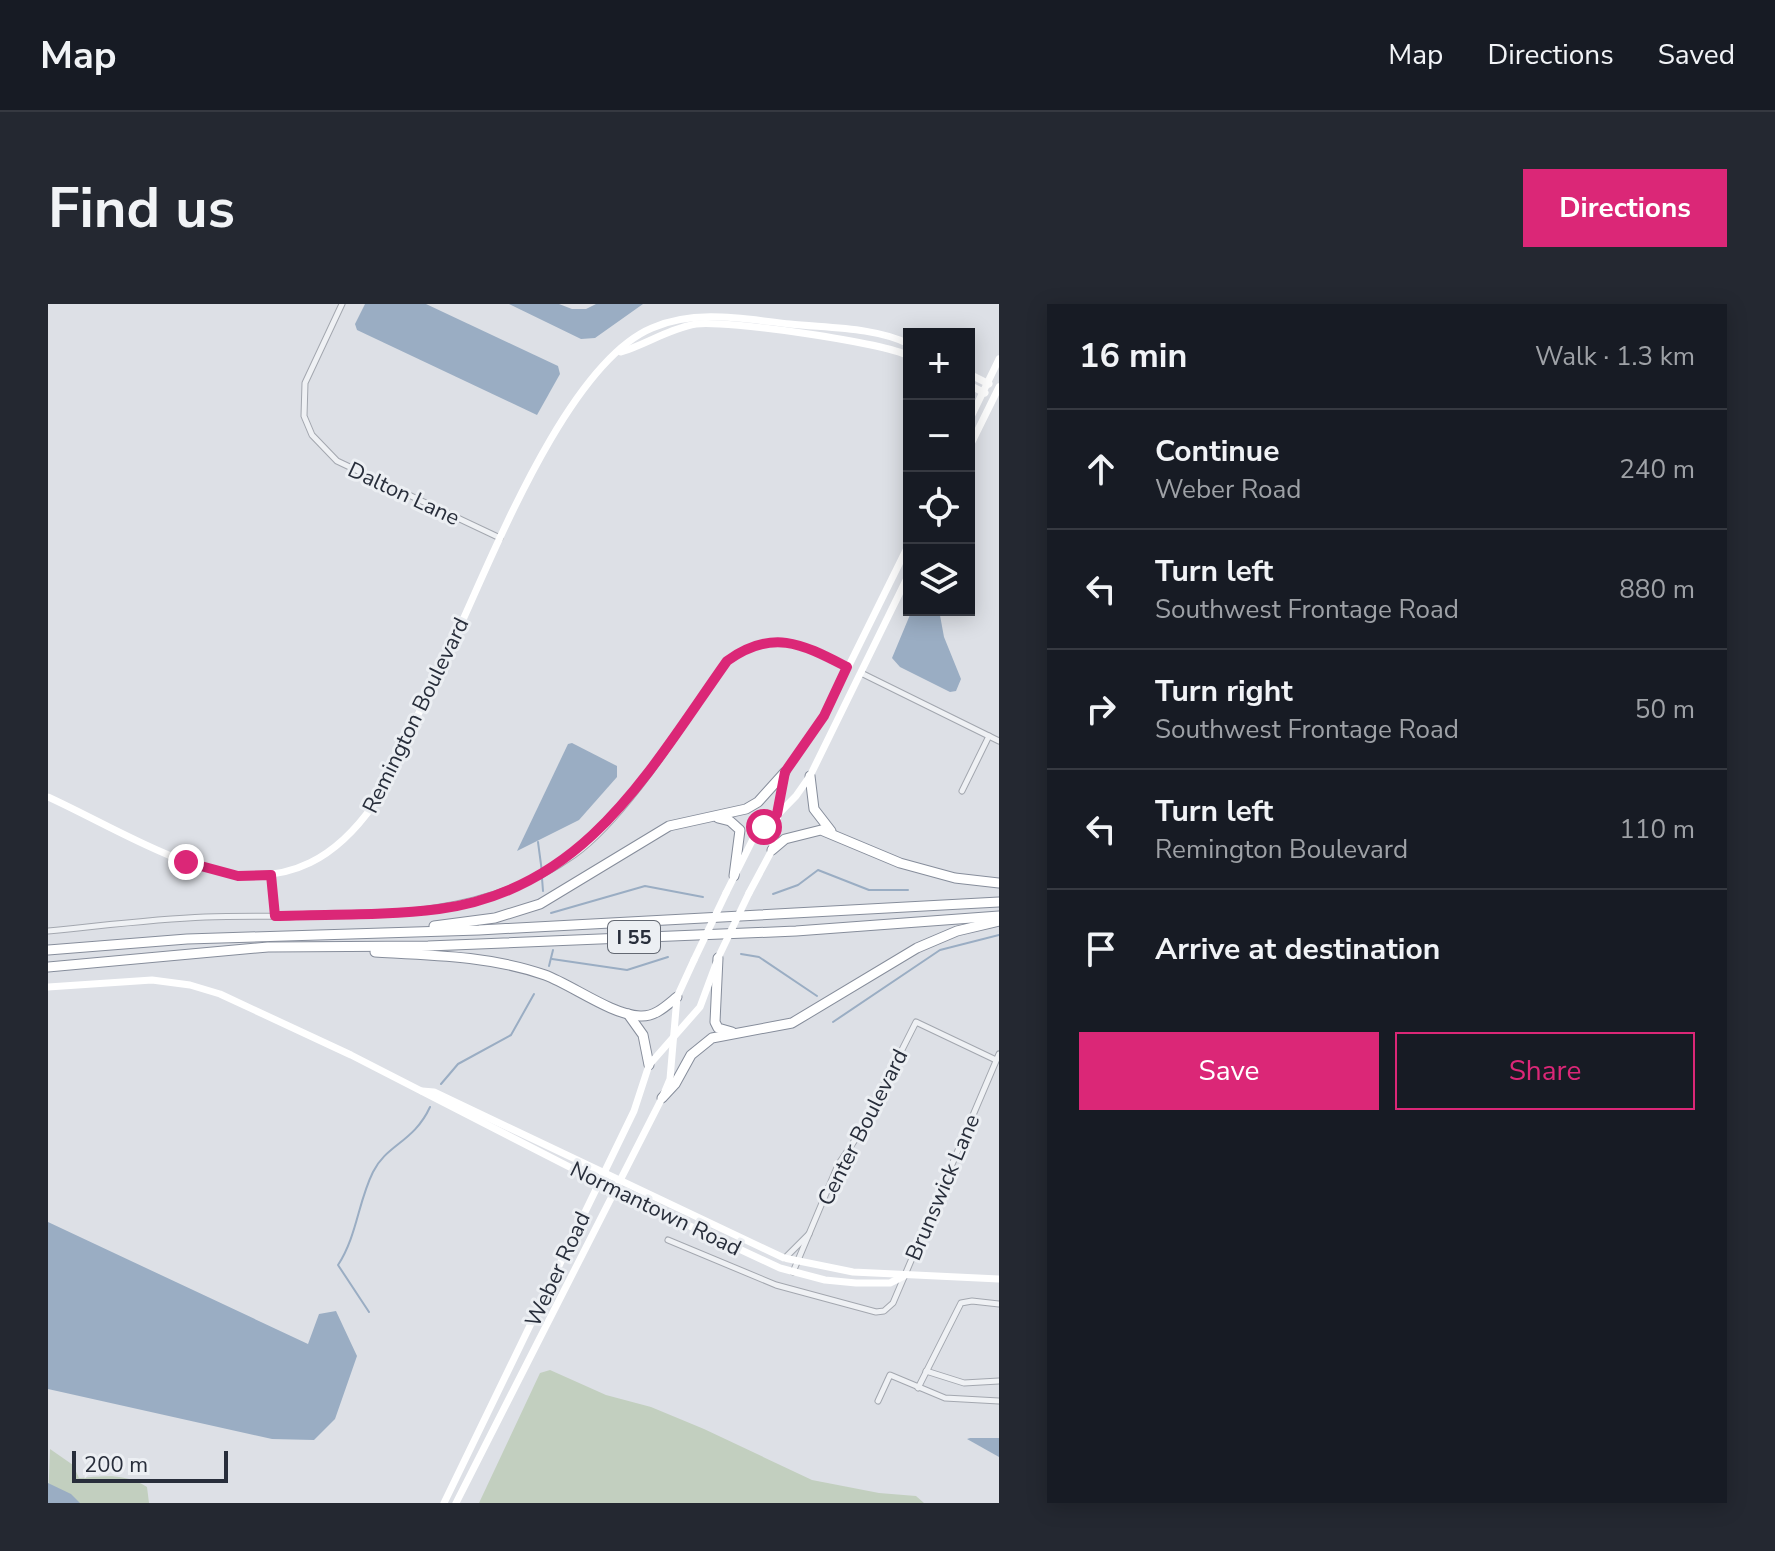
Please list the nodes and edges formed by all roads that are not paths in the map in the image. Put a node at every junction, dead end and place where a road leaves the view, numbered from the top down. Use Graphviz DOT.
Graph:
graph roads {
  1 [pos="342,304"];
  2 [pos="903,342"];
  3 [pos="619,353"];
  4 [pos="903,354"];
  5 [pos="999,359"];
  6 [pos="975,377"];
  7 [pos="987,383"];
  8 [pos="975,388"];
  9 [pos="999,388"];
  10 [pos="983,392"];
  11 [pos="996,398"];
  12 [pos="975,409"];
  13 [pos="975,437"];
  14 [pos="501,538"];
  15 [pos="903,556"];
  16 [pos="903,586"];
  17 [pos="847,667"];
  18 [pos="861,673"];
  19 [pos="989,736"];
  20 [pos="999,741"];
  21 [pos="785,772"];
  22 [pos="810,776"];
  23 [pos="962,791"];
  24 [pos="48,797"];
  25 [pos="777,814"];
  26 [pos="705,817"];
  27 [pos="834,833"];
  28 [pos="772,850"];
  29 [pos="271,875"];
  30 [pos="734,876"];
  31 [pos="999,883"];
  32 [pos="999,902"];
  33 [pos="275,916"];
  34 [pos="999,918"];
  35 [pos="48,931"];
  36 [pos="375,932"];
  37 [pos="268,947"];
  38 [pos="48,950"];
  39 [pos="718,958"];
  40 [pos="48,967"];
  41 [pos="48,987"];
  42 [pos="677,997"];
  43 [pos="628,1014"];
  44 [pos="739,1034"];
  45 [pos="673,1038"];
  46 [pos="998,1057"];
  47 [pos="649,1065"];
  48 [pos="420,1090"];
  49 [pos="662,1098"];
  50 [pos="603,1173"];
  51 [pos="619,1181"];
  52 [pos="598,1182"];
  53 [pos="615,1190"];
  54 [pos="810,1233"];
  55 [pos="668,1240"];
  56 [pos="784,1258"];
  57 [pos="798,1263"];
  58 [pos="793,1272"];
  59 [pos="904,1276"];
  60 [pos="999,1279"];
  61 [pos="999,1304"];
  62 [pos="926,1371"];
  63 [pos="999,1381"];
  64 [pos="918,1388"];
  65 [pos="878,1401"];
  66 [pos="999,1401"];
  67 [pos="444,1503"];
  68 [pos="456,1503"];
  1 -- 14 [label="street, Dalton Lane"];
  2 -- 3 [label="street, Remington Boulevard"];
  3 -- 4 [label="street, Remington Boulevard"];
  3 -- 14 [label="street, Remington Boulevard"];
  5 -- 7 [label="street"];
  6 -- 7 [label="street"];
  7 -- 9 [label="street"];
  7 -- 10 [label="street"];
  8 -- 10 [label="street"];
  9 -- 11 [label="street"];
  10 -- 11 [label="street"];
  10 -- 12 [label="street"];
  11 -- 13 [label="street"];
  14 -- 29 [label="street, Remington Boulevard"];
  15 -- 17 [label="street, Weber Road"];
  16 -- 18 [label="street, Weber Road"];
  17 -- 21 [label="street, Weber Road"];
  17 -- 33 [label="street"];
  18 -- 19 [label="street"];
  18 -- 22 [label="street, Weber Road"];
  19 -- 20 [label="street"];
  19 -- 23 [label="street"];
  21 -- 25 [label="street, Weber Road"];
  21 -- 26 [label="highway"];
  22 -- 25 [label="street, Weber Road"];
  22 -- 27 [label="highway"];
  24 -- 29 [label="street, Remington Boulevard"];
  25 -- 28 [label="street, Weber Road"];
  25 -- 30 [label="street, Weber Road"];
  26 -- 30 [label="highway"];
  26 -- 36 [label="highway"];
  27 -- 28 [label="highway"];
  27 -- 31 [label="highway"];
  28 -- 39 [label="street, Weber Road, bridge"];
  29 -- 33 [label="street"];
  30 -- 42 [label="street, Weber Road, bridge"];
  32 -- 36 [label="highway, I 55"];
  33 -- 35 [label="street"];
  34 -- 37 [label="highway, I 55"];
  34 -- 44 [label="highway"];
  36 -- 38 [label="highway, I 55"];
  37 -- 40 [label="highway, I 55"];
  37 -- 43 [label="highway"];
  39 -- 44 [label="highway"];
  39 -- 45 [label="street, Weber Road"];
  41 -- 48 [label="street, Normantown Road"];
  42 -- 43 [label="highway"];
  42 -- 45 [label="street, Weber Road"];
  43 -- 47 [label="highway"];
  44 -- 49 [label="highway"];
  45 -- 47 [label="street, Weber Road"];
  45 -- 49 [label="street, Weber Road"];
  46 -- 54 [label="street, Center Boulevard"];
  46 -- 59 [label="street, Brunswick Lane"];
  47 -- 50 [label="street, Weber Road"];
  48 -- 50 [label="street, Normantown Road"];
  48 -- 52 [label="street, Normantown Road"];
  49 -- 51 [label="street, Weber Road"];
  50 -- 51 [label="street, Normantown Road"];
  50 -- 52 [label="street, Weber Road"];
  51 -- 53 [label="street, Weber Road"];
  51 -- 56 [label="street, Normantown Road"];
  52 -- 53 [label="street, Normantown Road"];
  52 -- 67 [label="street, Weber Road"];
  53 -- 58 [label="street, Normantown Road"];
  53 -- 68 [label="street, Weber Road"];
  54 -- 56 [label="street, Center Boulevard"];
  54 -- 57 [label="street, Center Boulevard"];
  55 -- 59 [label="street, Brunswick Lane"];
  56 -- 57 [label="street, Normantown Road"];
  57 -- 58 [label="street, Center Boulevard"];
  57 -- 59 [label="street, Normantown Road"];
  58 -- 59 [label="street, Normantown Road"];
  59 -- 60 [label="street, Normantown Road"];
  61 -- 62 [label="street"];
  62 -- 63 [label="street"];
  62 -- 64 [label="street"];
  64 -- 65 [label="street"];
  64 -- 66 [label="street"];
}
